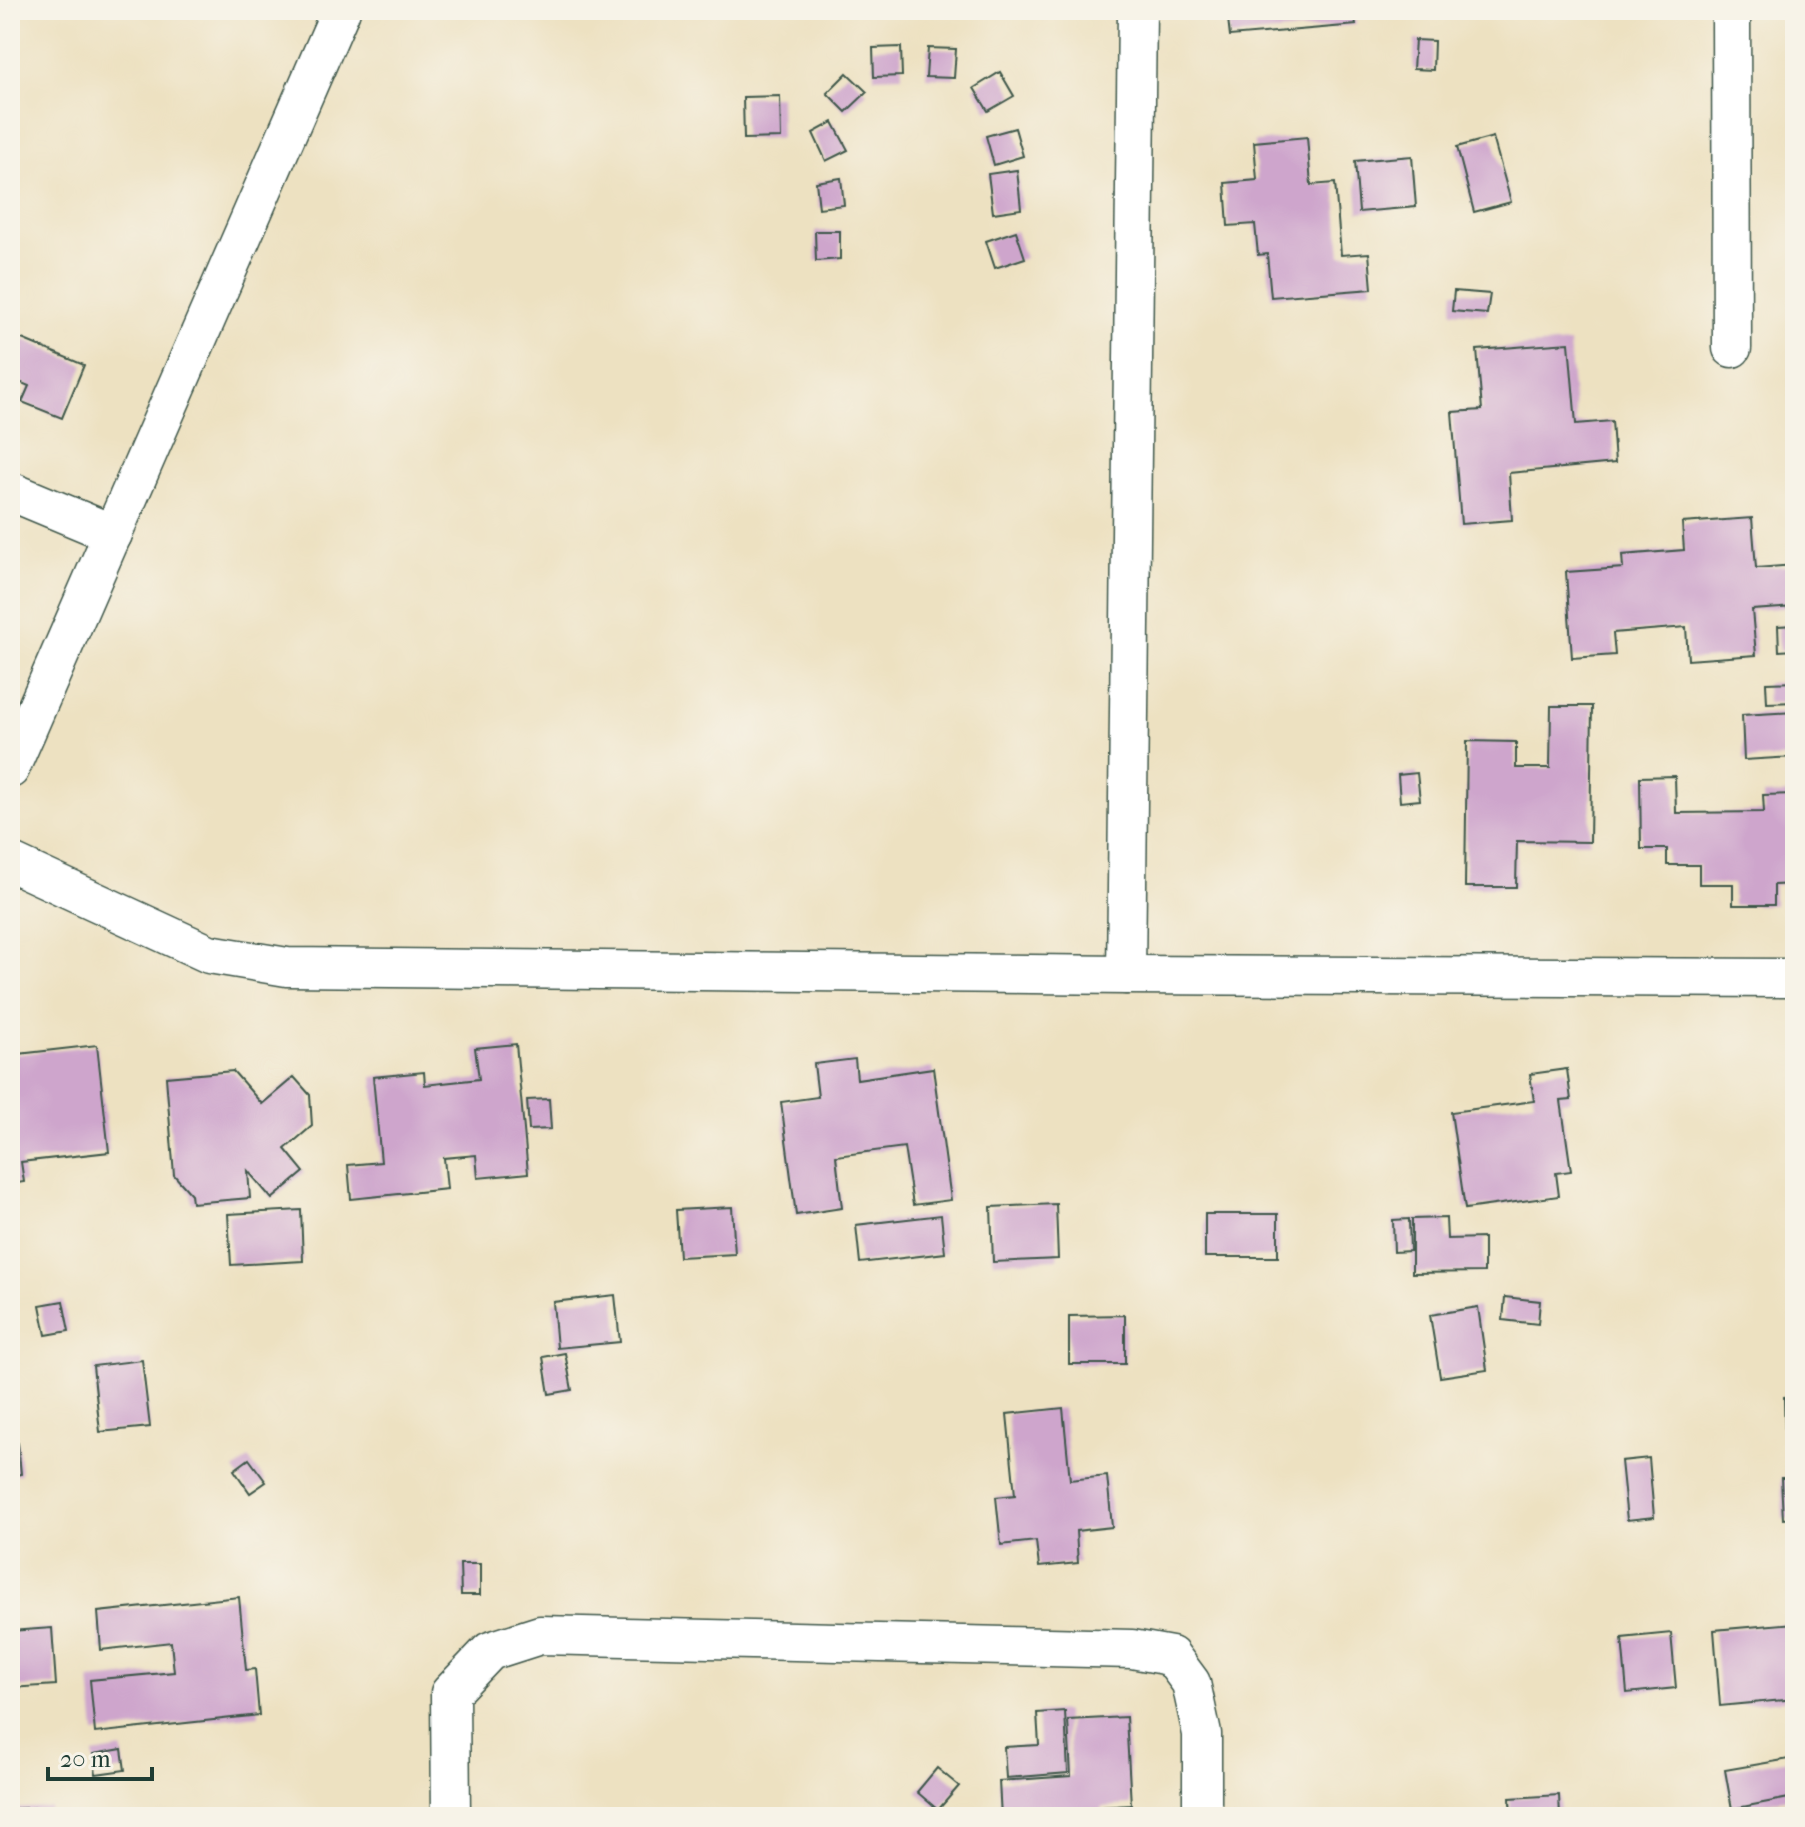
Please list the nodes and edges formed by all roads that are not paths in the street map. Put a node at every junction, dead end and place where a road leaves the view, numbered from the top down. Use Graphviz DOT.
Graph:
graph roads {
  1 [pos="1137,10"];
  2 [pos="1731,10"];
  3 [pos="329,15"];
  4 [pos="1732,348"];
  5 [pos="10,491"];
  6 [pos="113,534"];
  7 [pos="10,769"];
  8 [pos="10,862"];
  9 [pos="1126,975"];
  10 [pos="1795,978"];
  11 [pos="451,1817"];
  12 [pos="1202,1817"];
  1 -- 9 [label="street"];
  2 -- 4 [label="street"];
  3 -- 6 [label="street"];
  5 -- 6 [label="street"];
  6 -- 7 [label="street"];
  8 -- 9 [label="street"];
  9 -- 10 [label="street"];
  11 -- 12 [label="street"];
}
